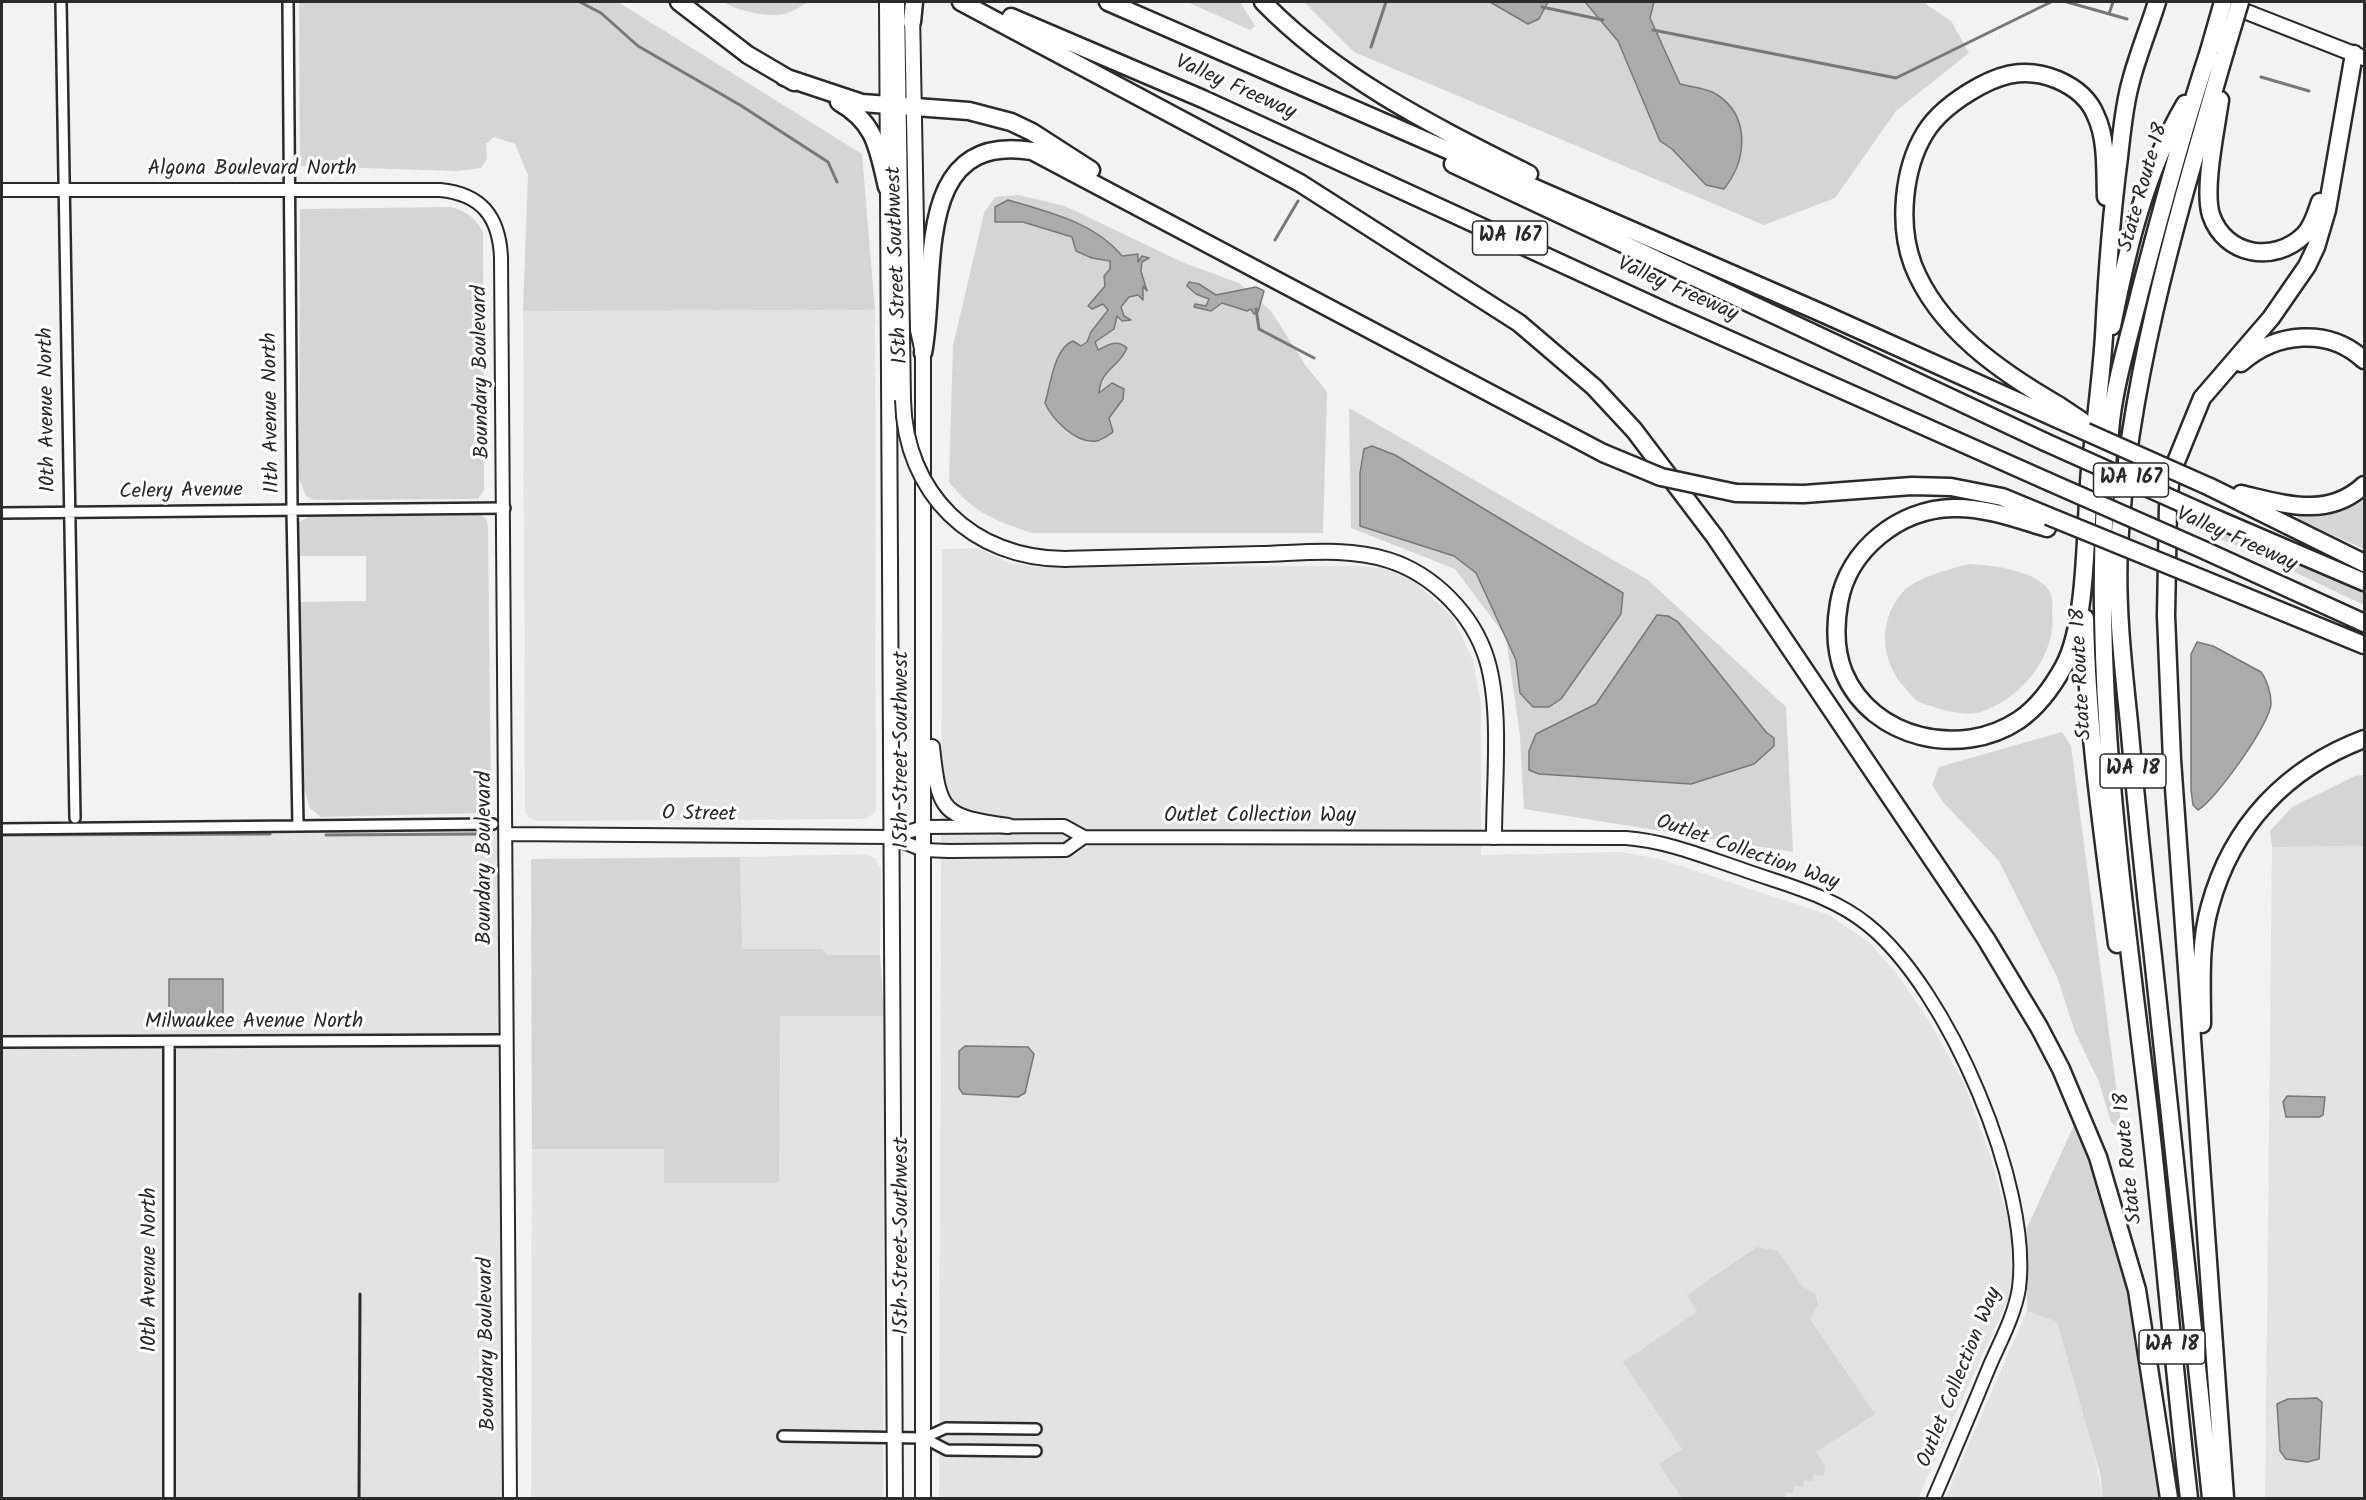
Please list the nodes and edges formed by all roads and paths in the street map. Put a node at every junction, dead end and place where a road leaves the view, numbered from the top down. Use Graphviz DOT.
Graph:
graph roads {
  1 [pos="61,2"];
  2 [pos="288,2"];
  3 [pos="680,2"];
  4 [pos="887,2"];
  5 [pos="897,2"];
  6 [pos="913,2"];
  7 [pos="962,2"];
  8 [pos="971,2"];
  9 [pos="1108,2"];
  10 [pos="1263,2"];
  11 [pos="2157,2"];
  12 [pos="2218,2"];
  13 [pos="2223,2"];
  14 [pos="2240,2"];
  15 [pos="892,30"];
  16 [pos="912,30"];
  17 [pos="2217,52"];
  18 [pos="2359,56"];
  19 [pos="784,77"];
  20 [pos="2200,77"];
  21 [pos="900,107"];
  22 [pos="1350,108"];
  23 [pos="2337,140"];
  24 [pos="887,187"];
  25 [pos="63,189"];
  26 [pos="2,190"];
  27 [pos="288,190"];
  28 [pos="492,219"];
  29 [pos="2109,234"];
  30 [pos="1224,253"];
  31 [pos="1706,265"];
  32 [pos="924,353"];
  33 [pos="2364,360"];
  34 [pos="2101,380"];
  35 [pos="2202,398"];
  36 [pos="2056,412"];
  37 [pos="2364,485"];
  38 [pos="2210,487"];
  39 [pos="505,508"];
  40 [pos="292,510"];
  41 [pos="70,512"];
  42 [pos="2,513"];
  43 [pos="2048,522"];
  44 [pos="2084,560"];
  45 [pos="2364,563"];
  46 [pos="2364,582"];
  47 [pos="2364,623"];
  48 [pos="2364,645"];
  49 [pos="925,682"];
  50 [pos="2364,738"];
  51 [pos="75,818"];
  52 [pos="493,824"];
  53 [pos="298,825"];
  54 [pos="924,826"];
  55 [pos="1008,826"];
  56 [pos="2,829"];
  57 [pos="506,834"];
  58 [pos="891,837"];
  59 [pos="1084,837"];
  60 [pos="1494,837"];
  61 [pos="923,850"];
  62 [pos="507,1040"];
  63 [pos="2,1042"];
  64 [pos="170,1042"];
  65 [pos="2202,1163"];
  66 [pos="2157,1194"];
  67 [pos="1036,1429"];
  68 [pos="783,1436"];
  69 [pos="894,1437"];
  70 [pos="924,1438"];
  71 [pos="1036,1451"];
  72 [pos="169,1498"];
  73 [pos="510,1498"];
  74 [pos="895,1498"];
  75 [pos="923,1498"];
  76 [pos="1934,1498"];
  77 [pos="2169,1498"];
  78 [pos="2189,1498"];
  79 [pos="2211,1498"];
  80 [pos="2225,1498"];
  1 -- 25 [label="street, 10th Avenue North"];
  2 -- 27 [label="street, 11th Avenue North"];
  3 -- 19 [label="highway"];
  4 -- 15 [label="main road, 15th Street Southwest"];
  5 -- 15 [label="main road"];
  6 -- 16 [label="highway"];
  7 -- 77 [label="highway"];
  8 -- 47 [label="highway, Valley Freeway / WA 167, bridge"];
  9 -- 22 [label="highway, Valley Freeway / WA 167"];
  10 -- 31 [label="highway"];
  11 -- 29 [label="highway"];
  12 -- 18 [label="main road"];
  13 -- 17 [label="highway, State Route 18 / WA 18, bridge"];
  14 -- 17 [label="highway, State Route 18 / WA 18, bridge"];
  15 -- 21 [label="main road, 15th Street Southwest"];
  16 -- 21 [label="main road, 15th Street Southwest"];
  17 -- 20 [label="highway, State Route 18 / WA 18"];
  17 -- 23 [label="highway"];
  17 -- 79 [label="highway, State Route 18 / WA 18"];
  18 -- 23 [label="highway"];
  19 -- 21 [label="highway"];
  19 -- 24 [label="highway"];
  20 -- 34 [label="highway"];
  20 -- 66 [label="highway, State Route 18 / WA 18"];
  21 -- 24 [label="main road, 15th Street Southwest"];
  21 -- 30 [label="highway"];
  21 -- 32 [label="main road, 15th Street Southwest"];
  21 -- 60 [label="main road, bridge"];
  22 -- 31 [label="highway, Valley Freeway / WA 167"];
  22 -- 46 [label="highway, WA 167, bridge"];
  23 -- 35 [label="highway"];
  24 -- 58 [label="main road, 15th Street Southwest"];
  25 -- 26 [label="street, Algona Boulevard North"];
  25 -- 27 [label="street, Algona Boulevard North"];
  25 -- 41 [label="street, 10th Avenue North"];
  27 -- 28 [label="street, Algona Boulevard North"];
  27 -- 40 [label="street, 11th Avenue North"];
  28 -- 39 [label="street, Boundary Boulevard"];
  29 -- 34 [label="highway"];
  29 -- 36 [label="highway"];
  30 -- 32 [label="highway"];
  30 -- 43 [label="highway, bridge"];
  31 -- 36 [label="highway, Valley Freeway / WA 167"];
  32 -- 49 [label="main road, 15th Street Southwest"];
  33 -- 35 [label="highway"];
  34 -- 44 [label="highway"];
  35 -- 65 [label="highway"];
  36 -- 38 [label="highway, Valley Freeway / WA 167, bridge"];
  37 -- 38 [label="highway"];
  38 -- 45 [label="highway, Valley Freeway / WA 167"];
  39 -- 40 [label="street, Celery Avenue"];
  39 -- 57 [label="street, Boundary Boulevard"];
  40 -- 41 [label="street, Celery Avenue"];
  40 -- 53 [label="street, 11th Avenue North"];
  41 -- 42 [label="street, Celery Avenue"];
  41 -- 51 [label="street, 10th Avenue North"];
  43 -- 44 [label="highway"];
  43 -- 48 [label="highway, bridge"];
  44 -- 66 [label="highway"];
  49 -- 54 [label="main road, 15th Street Southwest"];
  49 -- 55 [label="main road"];
  50 -- 65 [label="highway"];
  52 -- 53 [label="street"];
  53 -- 56 [label="street"];
  54 -- 55 [label="street, Outlet Collection Way"];
  54 -- 58 [label="street, O Street"];
  54 -- 61 [label="main road, 15th Street Southwest"];
  55 -- 59 [label="street, Outlet Collection Way"];
  57 -- 58 [label="street, O Street"];
  57 -- 62 [label="street, Boundary Boulevard"];
  58 -- 61 [label="street, O Street"];
  58 -- 69 [label="main road, 15th Street Southwest"];
  59 -- 60 [label="street, Outlet Collection Way"];
  59 -- 61 [label="street, Outlet Collection Way"];
  60 -- 76 [label="street, Outlet Collection Way"];
  61 -- 70 [label="main road, 15th Street Southwest"];
  62 -- 64 [label="street, Milwaukee Avenue North"];
  62 -- 73 [label="street, Boundary Boulevard"];
  63 -- 64 [label="street, Milwaukee Avenue North"];
  64 -- 72 [label="street, 10th Avenue North"];
  65 -- 80 [label="highway"];
  66 -- 78 [label="highway, State Route 18 / WA 18"];
  67 -- 70 [label="street"];
  68 -- 69 [label="street"];
  69 -- 70 [label="street"];
  69 -- 74 [label="main road, 15th Street Southwest"];
  70 -- 71 [label="street"];
  70 -- 75 [label="main road, 15th Street Southwest"];
}
